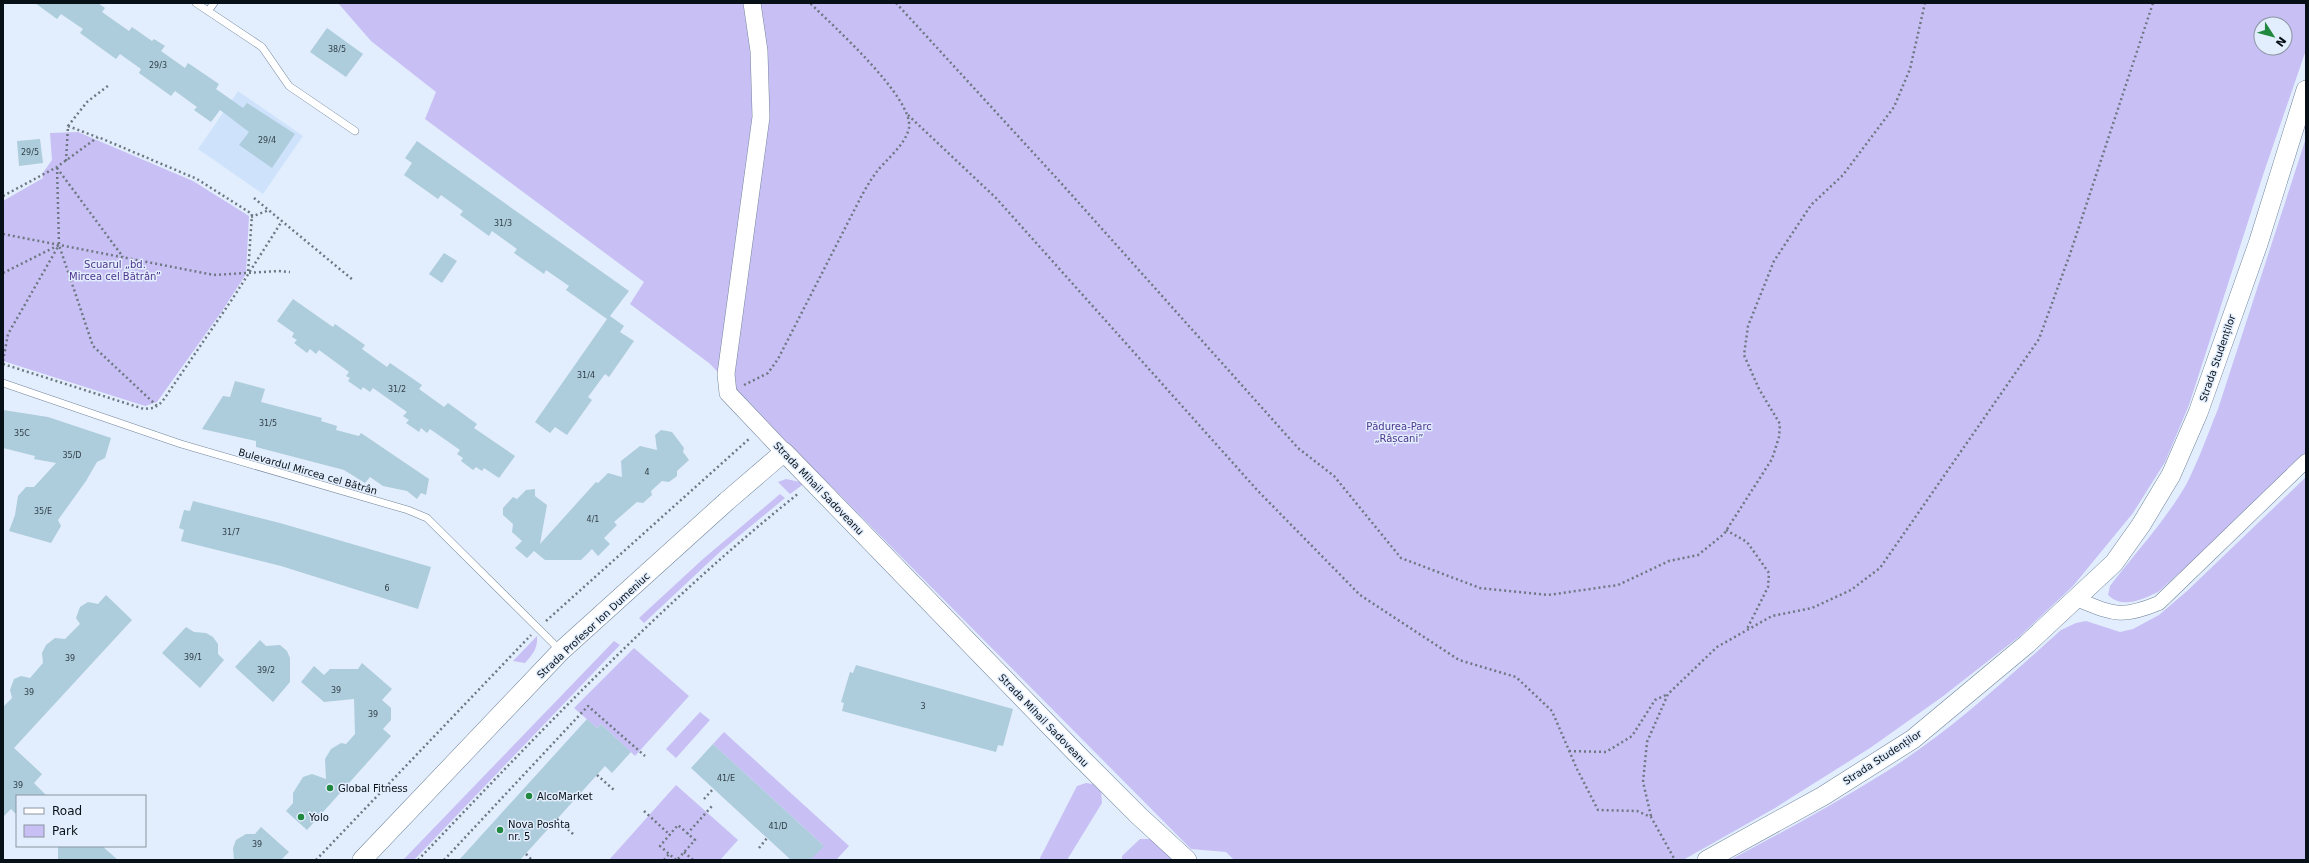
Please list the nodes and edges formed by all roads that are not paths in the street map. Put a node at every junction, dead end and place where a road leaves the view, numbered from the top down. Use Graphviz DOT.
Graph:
graph roads {
  1 [pos="196,3"];
  2 [pos="214,3"];
  3 [pos="752,3"];
  4 [pos="208,11"];
  5 [pos="2306,90"];
  6 [pos="355,131"];
  7 [pos="3,383"];
  8 [pos="784,452"];
  9 [pos="2306,461"];
  10 [pos="2076,599"];
  11 [pos="561,651"];
  12 [pos="362,860"];
  13 [pos="1187,860"];
  14 [pos="1707,860"];
  1 -- 4 [label="lane"];
  2 -- 4 [label="lane"];
  3 -- 8 [label="street, Strada Mihail Sadoveanu"];
  4 -- 6 [label="lane"];
  5 -- 10 [label="main road, Strada Studenților"];
  7 -- 11 [label="lane, Bulevardul Mircea cel Bătrân"];
  8 -- 11 [label="main road, Strada Profesor Ion Dumeniuc"];
  8 -- 13 [label="main road, Strada Mihail Sadoveanu"];
  9 -- 10 [label="street"];
  10 -- 14 [label="main road, Strada Studenților"];
  11 -- 12 [label="main road, Strada Profesor Ion Dumeniuc"];
}
